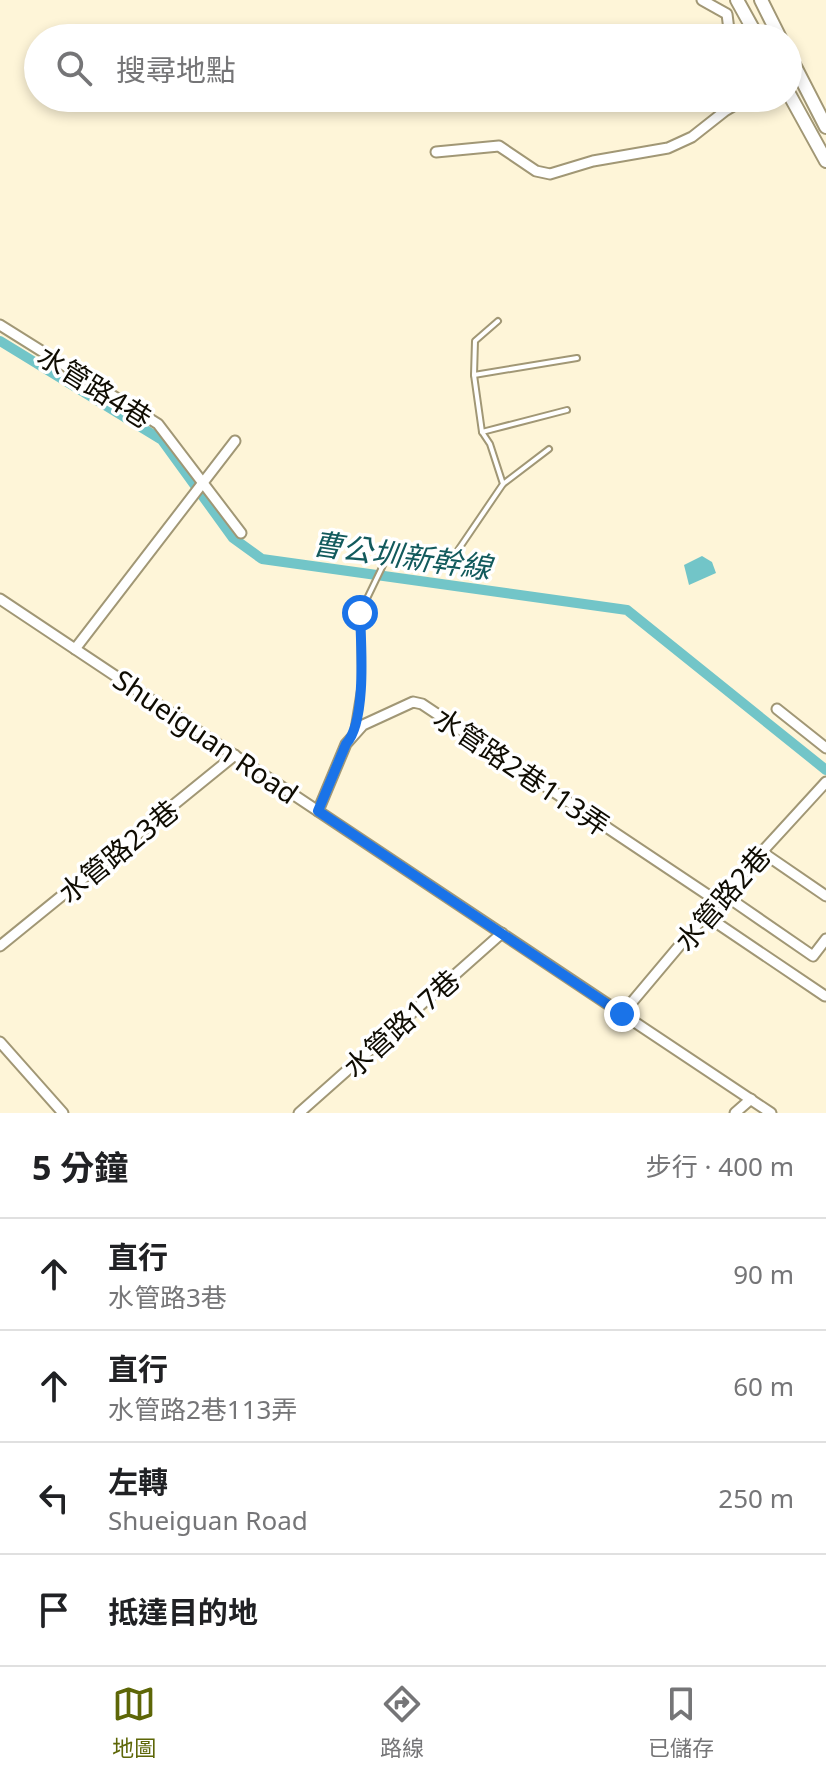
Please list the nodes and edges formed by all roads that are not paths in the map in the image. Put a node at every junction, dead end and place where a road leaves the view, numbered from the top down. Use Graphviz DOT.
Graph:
graph roads {
  1 [pos="702,0"];
  2 [pos="737,0"];
  3 [pos="761,0"];
  4 [pos="728,24"];
  5 [pos="750,24"];
  6 [pos="773,24"];
  7 [pos="802,80"];
  8 [pos="724,112"];
  9 [pos="800,112"];
  10 [pos="826,127"];
  11 [pos="436,152"];
  12 [pos="824,154"];
  13 [pos="498,321"];
  14 [pos="0,325"];
  15 [pos="577,358"];
  16 [pos="474,375"];
  17 [pos="567,410"];
  18 [pos="482,432"];
  19 [pos="235,441"];
  20 [pos="549,449"];
  21 [pos="201,483"];
  22 [pos="503,484"];
  23 [pos="241,533"];
  24 [pos="0,599"];
  25 [pos="75,649"];
  26 [pos="777,709"];
  27 [pos="353,736"];
  28 [pos="826,748"];
  29 [pos="235,755"];
  30 [pos="825,783"];
  31 [pos="318,811"];
  32 [pos="762,852"];
  33 [pos="826,896"];
  34 [pos="720,897"];
  35 [pos="705,915"];
  36 [pos="502,933"];
  37 [pos="826,939"];
  38 [pos="0,946"];
  39 [pos="825,996"];
  40 [pos="622,1014"];
  41 [pos="0,1042"];
  42 [pos="751,1099"];
  43 [pos="63,1113"];
  44 [pos="299,1113"];
  45 [pos="735,1113"];
  46 [pos="771,1113"];
  1 -- 4 [label="street"];
  2 -- 5 [label="street"];
  3 -- 6 [label="street"];
  7 -- 10 [label="street"];
  8 -- 11 [label="street"];
  9 -- 12 [label="street"];
  13 -- 16 [label="lane"];
  14 -- 21 [label="street, 水管路4巷"];
  15 -- 16 [label="lane"];
  16 -- 18 [label="lane"];
  17 -- 18 [label="lane"];
  18 -- 22 [label="lane"];
  19 -- 21 [label="street"];
  20 -- 22 [label="lane"];
  21 -- 23 [label="street, 水管路4巷"];
  21 -- 25 [label="street"];
  22 -- 27 [label="lane"];
  24 -- 25 [label="street, Shueiguan Road"];
  25 -- 29 [label="street, Shueiguan Road"];
  26 -- 28 [label="street"];
  27 -- 31 [label="street, 水管路2巷113弄"];
  27 -- 34 [label="street, 水管路2巷113弄"];
  29 -- 31 [label="street, Shueiguan Road"];
  29 -- 38 [label="street, 水管路23巷"];
  30 -- 32 [label="street, 水管路2巷"];
  31 -- 36 [label="street, Shueiguan Road"];
  32 -- 33 [label="street"];
  32 -- 34 [label="street, 水管路2巷"];
  34 -- 35 [label="street, 水管路2巷"];
  34 -- 37 [label="street, 水管路2巷113弄"];
  35 -- 39 [label="street"];
  35 -- 40 [label="street, 水管路2巷"];
  36 -- 40 [label="street, Shueiguan Road"];
  36 -- 44 [label="street, 水管路17巷"];
  40 -- 42 [label="street, Shueiguan Road"];
  41 -- 43 [label="street"];
  42 -- 45 [label="street"];
  42 -- 46 [label="street, Shueiguan Road"];
}
